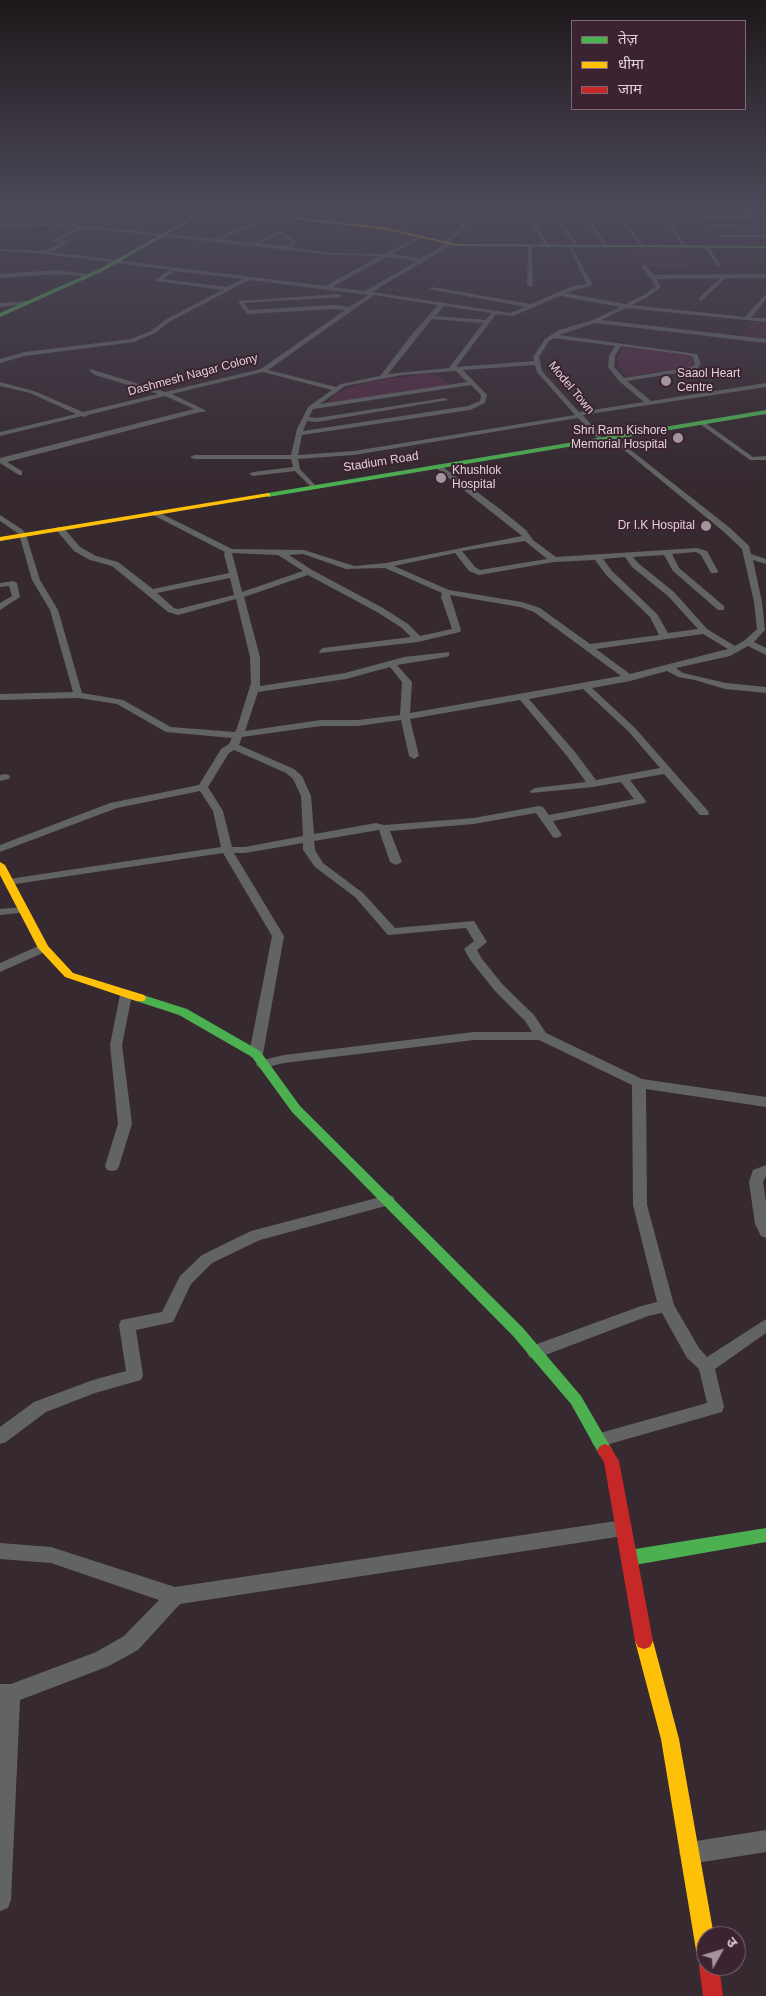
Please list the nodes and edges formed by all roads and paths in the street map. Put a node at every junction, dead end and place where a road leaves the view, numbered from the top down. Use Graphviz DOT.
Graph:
graph roads {
  1 [pos="31,301"];
  2 [pos="205,301"];
  3 [pos="255,301"];
  4 [pos="360,301"];
  5 [pos="428,301"];
  6 [pos="503,301"];
  7 [pos="543,301"];
  8 [pos="599,301"];
  9 [pos="635,301"];
  10 [pos="762,301"];
  11 [pos="27,303"];
  12 [pos="443,303"];
  13 [pos="0,305"];
  14 [pos="531,306"];
  15 [pos="625,306"];
  16 [pos="350,309"];
  17 [pos="495,312"];
  18 [pos="0,314"];
  19 [pos="430,317"];
  20 [pos="747,320"];
  21 [pos="766,320"];
  22 [pos="595,321"];
  23 [pos="487,322"];
  24 [pos="553,336"];
  25 [pos="763,343"];
  26 [pos="619,344"];
  27 [pos="0,361"];
  28 [pos="537,363"];
  29 [pos="455,369"];
  30 [pos="92,370"];
  31 [pos="263,370"];
  32 [pos="383,376"];
  33 [pos="621,380"];
  34 [pos="472,383"];
  35 [pos="0,384"];
  36 [pos="766,385"];
  37 [pos="336,389"];
  38 [pos="166,394"];
  39 [pos="444,400"];
  40 [pos="650,403"];
  41 [pos="311,407"];
  42 [pos="765,413"];
  43 [pos="84,415"];
  44 [pos="579,415"];
  45 [pos="305,419"];
  46 [pos="702,423"];
  47 [pos="299,433"];
  48 [pos="0,434"];
  49 [pos="605,437"];
  50 [pos="194,457"];
  51 [pos="294,457"];
  52 [pos="766,458"];
  53 [pos="1,461"];
  54 [pos="439,466"];
  55 [pos="297,469"];
  56 [pos="19,473"];
  57 [pos="253,474"];
  58 [pos="312,486"];
  59 [pos="156,513"];
  60 [pos="0,517"];
  61 [pos="60,529"];
  62 [pos="21,534"];
  63 [pos="0,535"];
  64 [pos="527,538"];
  65 [pos="0,539"];
  66 [pos="457,550"];
  67 [pos="230,551"];
  68 [pos="667,552"];
  69 [pos="280,553"];
  70 [pos="627,555"];
  71 [pos="747,555"];
  72 [pos="597,556"];
  73 [pos="554,560"];
  74 [pos="766,562"];
  75 [pos="386,565"];
  76 [pos="714,571"];
  77 [pos="309,572"];
  78 [pos="234,575"];
  79 [pos="0,585"];
  80 [pos="151,592"];
  81 [pos="447,592"];
  82 [pos="240,596"];
  83 [pos="0,607"];
  84 [pos="720,608"];
  85 [pos="704,631"];
  86 [pos="664,635"];
  87 [pos="766,637"];
  88 [pos="418,639"];
  89 [pos="751,639"];
  90 [pos="588,647"];
  91 [pos="734,649"];
  92 [pos="323,651"];
  93 [pos="766,652"];
  94 [pos="446,654"];
  95 [pos="392,664"];
  96 [pos="669,668"];
  97 [pos="630,678"];
  98 [pos="585,686"];
  99 [pos="254,690"];
  100 [pos="766,690"];
  101 [pos="78,695"];
  102 [pos="522,696"];
  103 [pos="0,697"];
  104 [pos="405,717"];
  105 [pos="235,740"];
  106 [pos="414,756"];
  107 [pos="667,770"];
  108 [pos="623,778"];
  109 [pos="593,784"];
  110 [pos="203,787"];
  111 [pos="535,791"];
  112 [pos="704,813"];
  113 [pos="547,819"];
  114 [pos="384,828"];
  115 [pos="557,834"];
  116 [pos="309,839"];
  117 [pos="0,849"];
  118 [pos="226,851"];
  119 [pos="396,862"];
  120 [pos="0,865"];
  121 [pos="9,882"];
  122 [pos="24,910"];
  123 [pos="0,912"];
  124 [pos="43,948"];
  125 [pos="0,968"];
  126 [pos="126,995"];
  127 [pos="541,1036"];
  128 [pos="259,1059"];
  129 [pos="639,1084"];
  130 [pos="766,1102"];
  131 [pos="112,1166"];
  132 [pos="766,1170"];
  133 [pos="388,1200"];
  134 [pos="766,1232"];
  135 [pos="666,1306"];
  136 [pos="766,1326"];
  137 [pos="535,1352"];
  138 [pos="706,1366"];
  139 [pos="0,1437"];
  140 [pos="599,1440"];
  141 [pos="624,1528"];
  142 [pos="766,1535"];
  143 [pos="0,1551"];
  144 [pos="629,1558"];
  145 [pos="175,1596"];
  146 [pos="5,1694"];
  147 [pos="766,1841"];
  148 [pos="690,1853"];
  149 [pos="0,1900"];
  150 [pos="702,1926"];
  151 [pos="710,1976"];
  152 [pos="713,1996"];
  1 -- 11 [label="street"];
  2 -- 27 [label="street"];
  3 -- 16 [label="street"];
  4 -- 16 [label="street, Dashmesh Nagar Colony"];
  5 -- 12 [label="street"];
  6 -- 14 [label="street"];
  7 -- 14 [label="street"];
  8 -- 15 [label="street"];
  9 -- 15 [label="street, Model Town"];
  10 -- 20 [label="street"];
  11 -- 13 [label="street"];
  11 -- 18 [label="street"];
  12 -- 17 [label="street"];
  12 -- 19 [label="street"];
  14 -- 17 [label="street"];
  15 -- 20 [label="street"];
  15 -- 22 [label="street, Model Town"];
  16 -- 31 [label="street, Dashmesh Nagar Colony"];
  17 -- 23 [label="street"];
  19 -- 23 [label="street"];
  19 -- 32 [label="street"];
  20 -- 21 [label="street"];
  22 -- 24 [label="street, Model Town"];
  22 -- 25 [label="street, Model Town"];
  23 -- 29 [label="street"];
  24 -- 26 [label="street"];
  24 -- 28 [label="street, Model Town"];
  26 -- 33 [label="street"];
  26 -- 33 [label="street"];
  28 -- 29 [label="street"];
  28 -- 44 [label="street, Model Town"];
  29 -- 32 [label="street"];
  29 -- 34 [label="street"];
  30 -- 38 [label="street"];
  31 -- 37 [label="street"];
  31 -- 38 [label="street, Dashmesh Nagar Colony"];
  32 -- 37 [label="street"];
  33 -- 40 [label="street"];
  34 -- 41 [label="street"];
  34 -- 47 [label="street"];
  35 -- 43 [label="street"];
  36 -- 40 [label="street"];
  37 -- 41 [label="street"];
  38 -- 43 [label="street, Dashmesh Nagar Colony"];
  38 -- 53 [label="street"];
  39 -- 45 [label="street"];
  40 -- 44 [label="street"];
  41 -- 45 [label="street"];
  42 -- 46 [label="street, Stadium Road"];
  42 -- 49 [label="street, Stadium Road"];
  43 -- 48 [label="street, Dashmesh Nagar Colony"];
  44 -- 49 [label="street, Model Town"];
  44 -- 51 [label="street"];
  45 -- 47 [label="street"];
  46 -- 49 [label="street, Stadium Road"];
  46 -- 52 [label="street"];
  47 -- 51 [label="street"];
  49 -- 54 [label="street, Stadium Road"];
  49 -- 58 [label="street, Stadium Road"];
  49 -- 71 [label="street, Model Town"];
  50 -- 51 [label="street"];
  51 -- 55 [label="street"];
  53 -- 56 [label="street"];
  54 -- 58 [label="street, Stadium Road"];
  54 -- 64 [label="street"];
  55 -- 57 [label="street"];
  55 -- 58 [label="street"];
  58 -- 59 [label="street, Stadium Road"];
  58 -- 62 [label="street, Stadium Road"];
  59 -- 61 [label="street, Stadium Road"];
  59 -- 67 [label="street"];
  60 -- 62 [label="street"];
  61 -- 62 [label="street, Stadium Road"];
  61 -- 80 [label="street"];
  62 -- 63 [label="street, Stadium Road"];
  62 -- 65 [label="street, Stadium Road"];
  62 -- 101 [label="street"];
  64 -- 66 [label="street"];
  64 -- 73 [label="street"];
  66 -- 73 [label="street"];
  66 -- 75 [label="street"];
  67 -- 69 [label="street"];
  67 -- 78 [label="street"];
  68 -- 70 [label="street"];
  68 -- 76 [label="street"];
  68 -- 84 [label="street"];
  69 -- 75 [label="street"];
  69 -- 77 [label="street"];
  70 -- 72 [label="street"];
  70 -- 85 [label="street"];
  71 -- 74 [label="street"];
  71 -- 89 [label="street"];
  72 -- 73 [label="street"];
  72 -- 86 [label="street"];
  75 -- 81 [label="street"];
  77 -- 82 [label="street"];
  77 -- 88 [label="street"];
  78 -- 80 [label="street"];
  78 -- 82 [label="street"];
  79 -- 83 [label="street"];
  80 -- 82 [label="street"];
  81 -- 88 [label="street"];
  81 -- 90 [label="street"];
  82 -- 99 [label="street"];
  85 -- 86 [label="street"];
  85 -- 91 [label="street"];
  86 -- 90 [label="street"];
  87 -- 89 [label="street"];
  88 -- 92 [label="street"];
  89 -- 91 [label="street"];
  89 -- 93 [label="street"];
  90 -- 97 [label="street"];
  91 -- 96 [label="street"];
  94 -- 95 [label="street"];
  95 -- 99 [label="street"];
  95 -- 104 [label="street"];
  96 -- 97 [label="street"];
  96 -- 100 [label="street"];
  97 -- 98 [label="street"];
  98 -- 102 [label="street"];
  98 -- 107 [label="street"];
  99 -- 105 [label="street"];
  101 -- 103 [label="street"];
  101 -- 105 [label="street"];
  102 -- 104 [label="street"];
  102 -- 109 [label="street"];
  104 -- 105 [label="street"];
  104 -- 106 [label="street"];
  105 -- 110 [label="street"];
  105 -- 116 [label="street"];
  107 -- 108 [label="street"];
  107 -- 112 [label="street"];
  108 -- 109 [label="street"];
  108 -- 113 [label="street"];
  109 -- 111 [label="street"];
  110 -- 117 [label="street"];
  110 -- 118 [label="street"];
  113 -- 114 [label="street"];
  113 -- 115 [label="street"];
  114 -- 116 [label="street"];
  114 -- 119 [label="street"];
  116 -- 118 [label="street"];
  116 -- 127 [label="street"];
  118 -- 121 [label="street"];
  118 -- 128 [label="street"];
  120 -- 121 [label="street"];
  121 -- 122 [label="street"];
  122 -- 123 [label="street"];
  122 -- 124 [label="street"];
  124 -- 125 [label="street"];
  124 -- 126 [label="street"];
  126 -- 128 [label="street"];
  126 -- 131 [label="street"];
  127 -- 128 [label="street"];
  127 -- 129 [label="street"];
  128 -- 133 [label="street"];
  129 -- 130 [label="street"];
  129 -- 135 [label="street"];
  132 -- 134 [label="street"];
  133 -- 137 [label="street"];
  133 -- 139 [label="street"];
  135 -- 137 [label="street"];
  135 -- 138 [label="street"];
  136 -- 138 [label="street"];
  137 -- 140 [label="street"];
  138 -- 140 [label="street"];
  140 -- 141 [label="street"];
  141 -- 144 [label="street"];
  141 -- 145 [label="street"];
  142 -- 144 [label="street"];
  143 -- 145 [label="street"];
  144 -- 148 [label="street"];
  145 -- 146 [label="street"];
  146 -- 149 [label="street"];
  147 -- 148 [label="street"];
  148 -- 150 [label="street"];
  151 -- 152 [label="street"];
}
